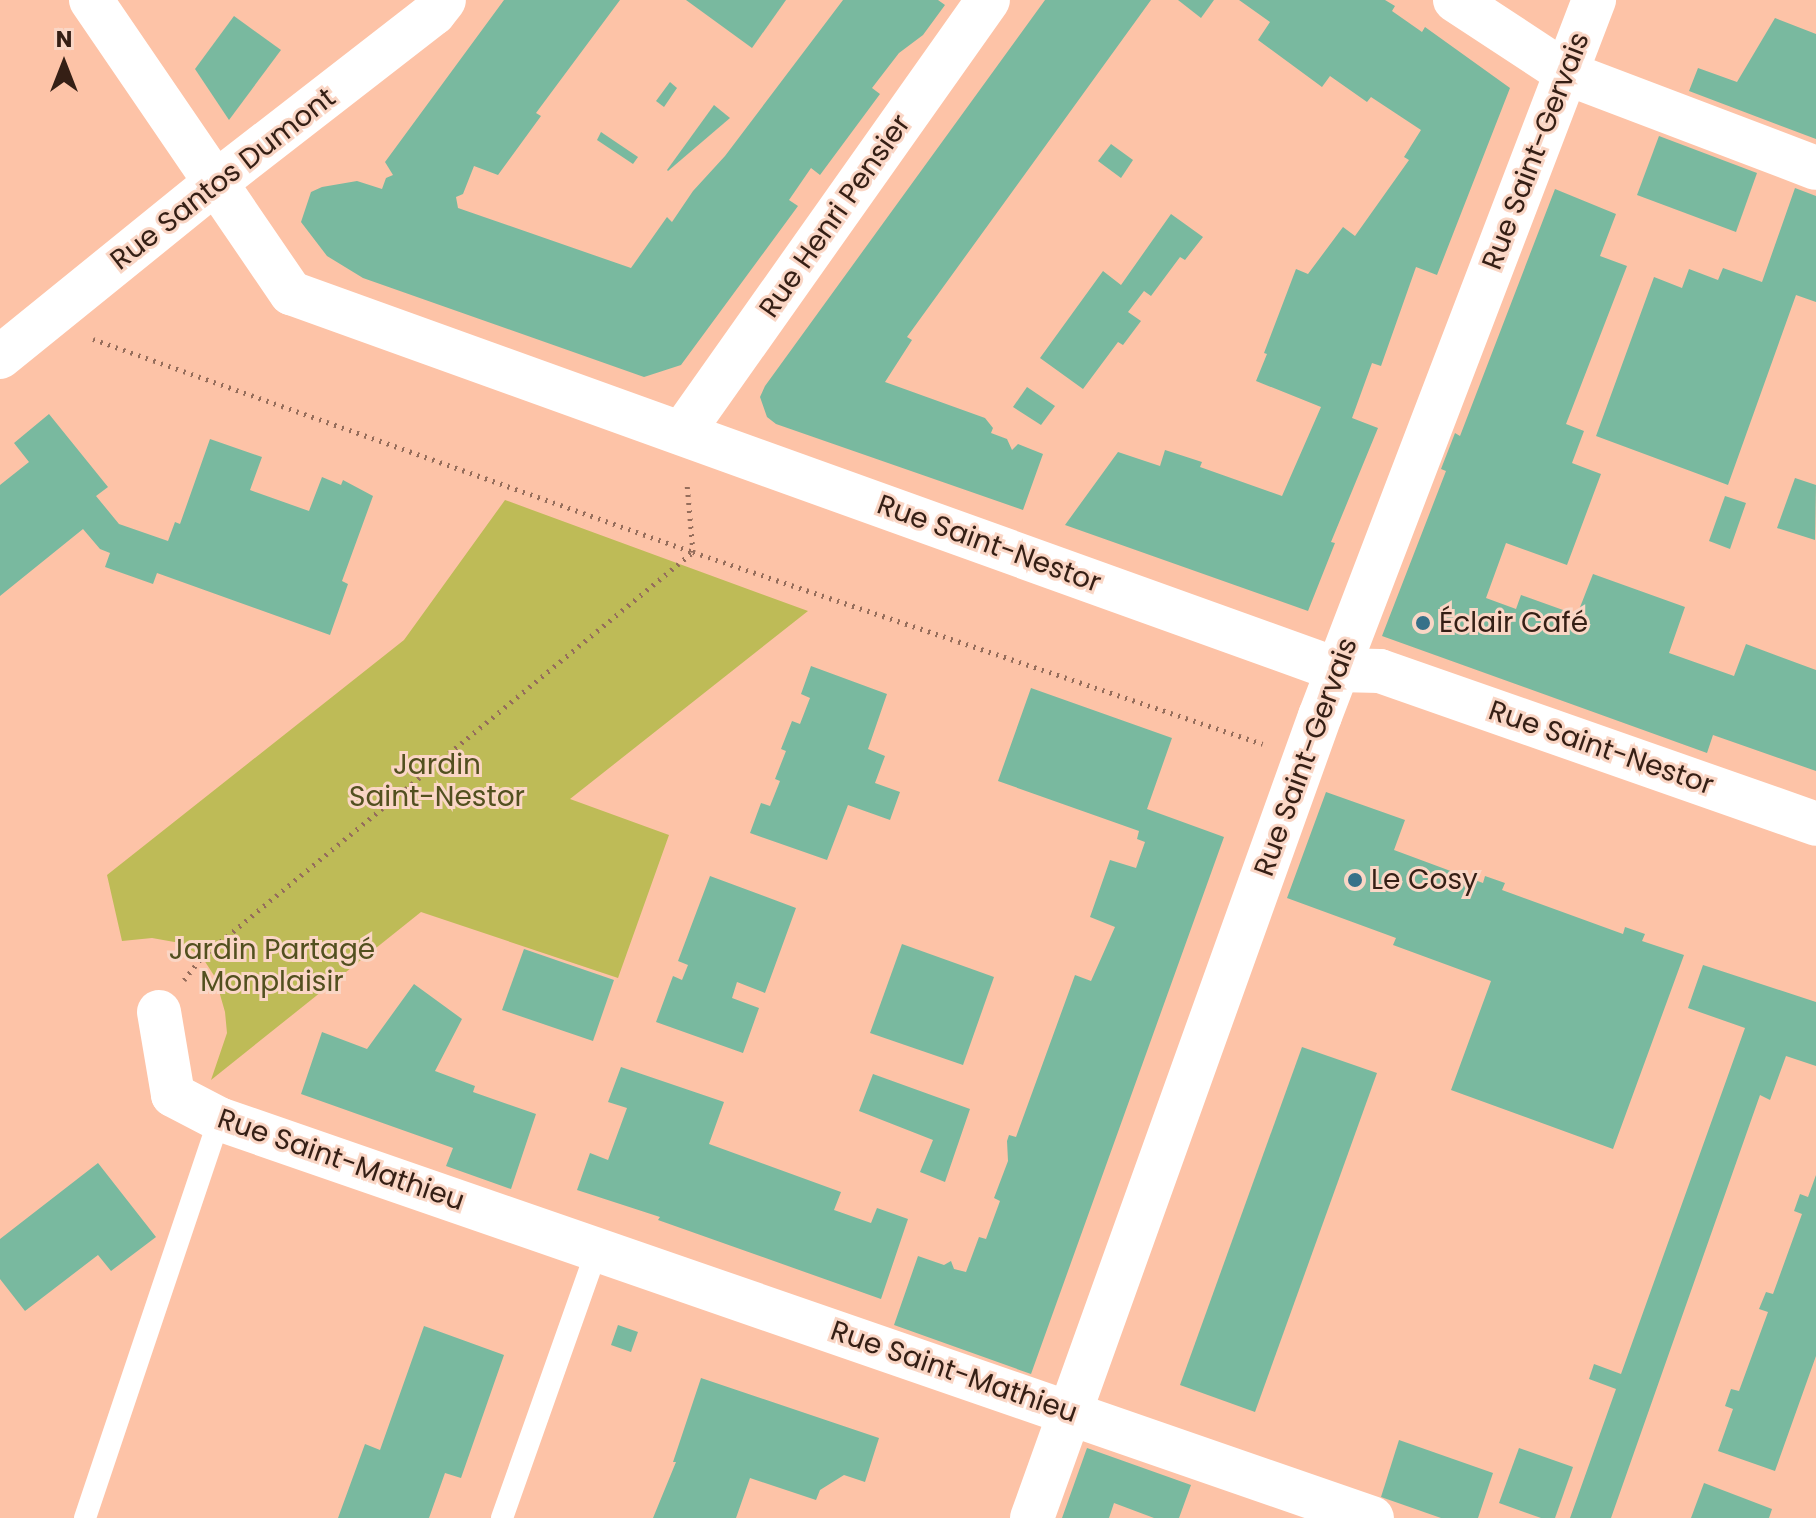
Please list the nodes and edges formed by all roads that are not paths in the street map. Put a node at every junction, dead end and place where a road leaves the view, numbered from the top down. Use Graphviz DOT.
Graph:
graph roads {
  1 [pos="91,0"];
  2 [pos="444,0"];
  3 [pos="988,0"];
  4 [pos="1455,0"];
  5 [pos="1594,0"];
  6 [pos="1566,73"];
  7 [pos="1816,168"];
  8 [pos="215,183"];
  9 [pos="0,357"];
  10 [pos="682,433"];
  11 [pos="1338,670"];
  12 [pos="1816,824"];
  13 [pos="159,1012"];
  14 [pos="219,1119"];
  15 [pos="597,1249"];
  16 [pos="1071,1412"];
  17 [pos="85,1518"];
  18 [pos="502,1518"];
  19 [pos="1032,1518"];
  20 [pos="1372,1518"];
  1 -- 8 [label="street, Rue Saint-Nestor"];
  2 -- 8 [label="street, Rue Santos Dumont"];
  3 -- 10 [label="street, Rue Henri Pensier"];
  4 -- 6 [label="street"];
  5 -- 6 [label="street, Rue Saint-Gervais"];
  6 -- 7 [label="street"];
  6 -- 11 [label="street, Rue Saint-Gervais"];
  8 -- 9 [label="street, Rue Santos Dumont"];
  8 -- 10 [label="street, Rue Saint-Nestor"];
  10 -- 11 [label="street, Rue Saint-Nestor"];
  11 -- 12 [label="street, Rue Saint-Nestor"];
  11 -- 16 [label="street, Rue Saint-Gervais"];
  13 -- 14 [label="street, Rue Saint-Mathieu"];
  14 -- 15 [label="street, Rue Saint-Mathieu"];
  14 -- 17 [label="lane"];
  15 -- 16 [label="street, Rue Saint-Mathieu"];
  15 -- 18 [label="lane"];
  16 -- 19 [label="street, Rue Saint-Gervais"];
  16 -- 20 [label="street, Rue Saint-Mathieu"];
}
